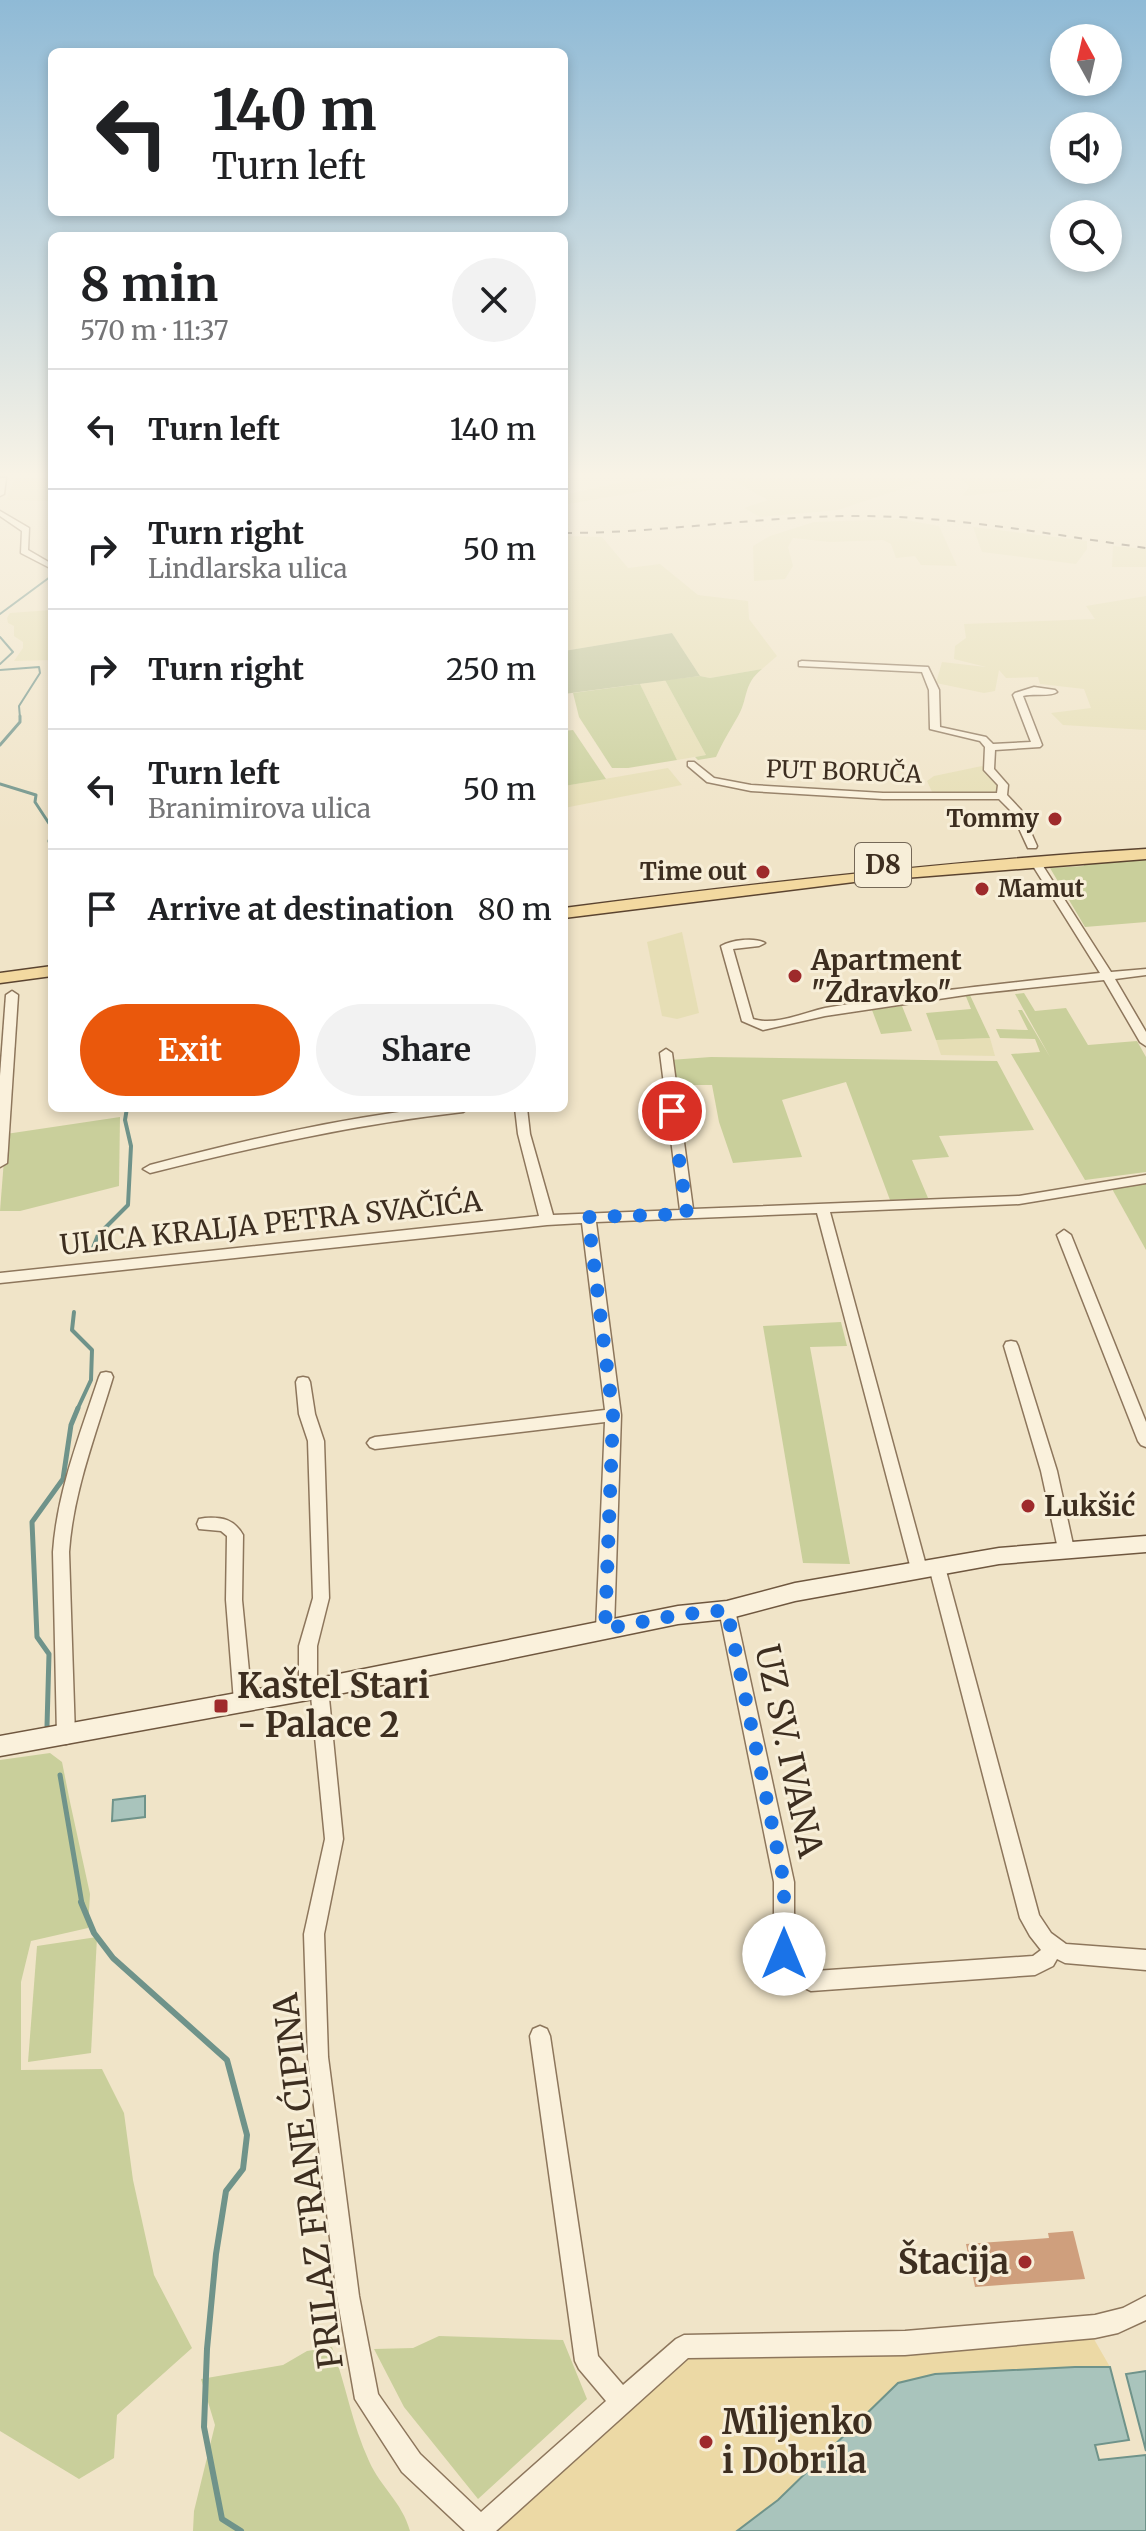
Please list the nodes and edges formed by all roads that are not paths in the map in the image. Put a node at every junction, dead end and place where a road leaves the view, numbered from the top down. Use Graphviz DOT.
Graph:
graph roads {
  1 [pos="802,664"];
  2 [pos="1052,692"];
  3 [pos="990,747"];
  4 [pos="691,764"];
  5 [pos="1002,796"];
  6 [pos="1146,844"];
  7 [pos="1032,846"];
  8 [pos="1146,854"];
  9 [pos="1038,866"];
  10 [pos="568,903"];
  11 [pos="568,912"];
  12 [pos="759,943"];
  13 [pos="48,972"];
  14 [pos="1146,972"];
  15 [pos="1108,976"];
  16 [pos="0,978"];
  17 [pos="48,983"];
  18 [pos="6,992"];
  19 [pos="1146,1042"];
  20 [pos="666,1053"];
  21 [pos="426,1112"];
  22 [pos="522,1112"];
  23 [pos="0,1163"];
  24 [pos="150,1169"];
  25 [pos="1146,1179"];
  26 [pos="822,1208"];
  27 [pos="687,1214"];
  28 [pos="588,1217"];
  29 [pos="547,1220"];
  30 [pos="1064,1235"];
  31 [pos="0,1278"];
  32 [pos="1011,1346"];
  33 [pos="106,1377"];
  34 [pos="303,1382"];
  35 [pos="613,1415"];
  36 [pos="1146,1441"];
  37 [pos="375,1443"];
  38 [pos="205,1524"];
  39 [pos="1146,1544"];
  40 [pos="1066,1549"];
  41 [pos="928,1568"];
  42 [pos="727,1610"];
  43 [pos="605,1629"];
  44 [pos="314,1689"];
  45 [pos="243,1702"];
  46 [pos="66,1736"];
  47 [pos="0,1746"];
  48 [pos="1053,1949"];
  49 [pos="1146,1960"];
  50 [pos="540,2036"];
  51 [pos="1146,2307"];
  52 [pos="622,2402"];
  53 [pos="479,2530"];
  1 -- 3 [label="street"];
  2 -- 3 [label="street"];
  3 -- 5 [label="street"];
  4 -- 5 [label="street, PUT BORUČA"];
  5 -- 7 [label="street"];
  6 -- 10 [label="main road, D8"];
  8 -- 11 [label="main road, D8"];
  9 -- 15 [label="street"];
  12 -- 15 [label="street"];
  13 -- 16 [label="main road"];
  14 -- 15 [label="street"];
  15 -- 19 [label="street"];
  17 -- 18 [label="main road"];
  18 -- 23 [label="street"];
  20 -- 27 [label="street"];
  21 -- 24 [label="street"];
  22 -- 29 [label="street"];
  25 -- 26 [label="street"];
  26 -- 27 [label="street"];
  26 -- 41 [label="street"];
  27 -- 28 [label="street"];
  28 -- 29 [label="street, ULICA KRALJA PETRA SVAČIĆA"];
  28 -- 35 [label="street"];
  29 -- 31 [label="street, ULICA KRALJA PETRA SVAČIĆA"];
  30 -- 36 [label="street"];
  32 -- 40 [label="street"];
  33 -- 46 [label="street"];
  34 -- 44 [label="street, PRILAZ FRANE ĆIPINA"];
  35 -- 37 [label="street"];
  35 -- 43 [label="street"];
  38 -- 45 [label="street"];
  39 -- 40 [label="main road"];
  40 -- 41 [label="main road"];
  41 -- 42 [label="main road"];
  41 -- 48 [label="street"];
  42 -- 43 [label="main road"];
  42 -- 48 [label="street, UZ SV. IVANA"];
  43 -- 44 [label="main road"];
  44 -- 45 [label="main road"];
  44 -- 53 [label="street, PRILAZ FRANE ĆIPINA"];
  45 -- 46 [label="main road"];
  46 -- 47 [label="main road"];
  48 -- 49 [label="street"];
  50 -- 52 [label="street"];
  51 -- 52 [label="street"];
  52 -- 53 [label="street"];
}
